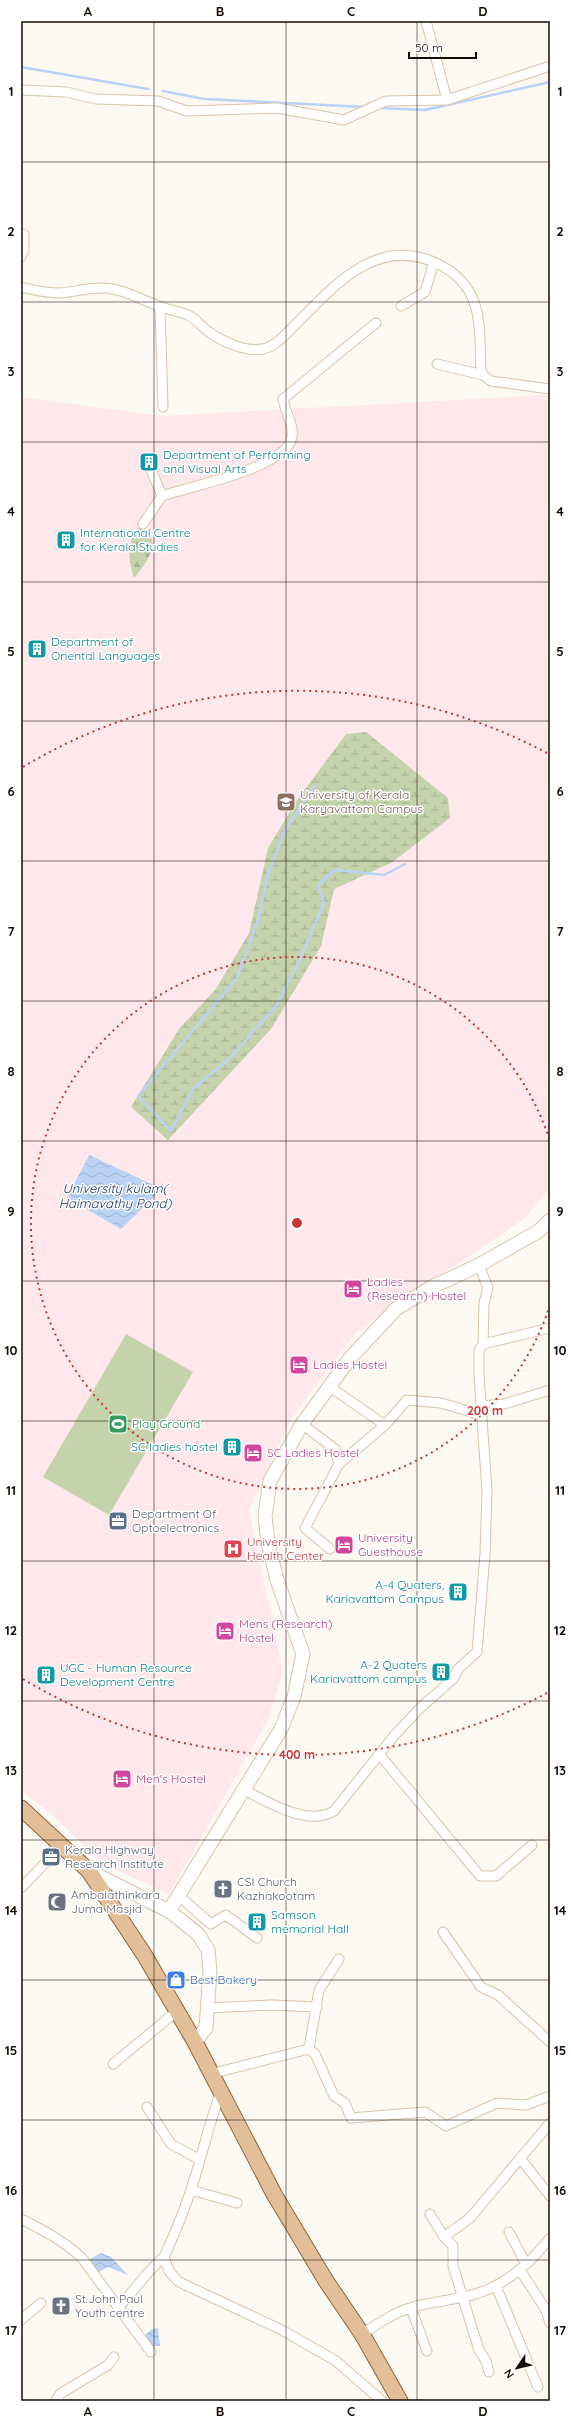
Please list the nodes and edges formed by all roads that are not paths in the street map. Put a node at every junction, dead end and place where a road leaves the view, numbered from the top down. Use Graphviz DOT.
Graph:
graph roads {
  1 [pos="426,21"];
  2 [pos="550,66"];
  3 [pos="21,90"];
  4 [pos="447,100"];
  5 [pos="24,234"];
  6 [pos="21,257"];
  7 [pos="434,262"];
  8 [pos="21,287"];
  9 [pos="401,306"];
  10 [pos="160,307"];
  11 [pos="376,323"];
  12 [pos="437,364"];
  13 [pos="484,375"];
  14 [pos="550,389"];
  15 [pos="163,407"];
  16 [pos="152,472"];
  17 [pos="162,496"];
  18 [pos="143,524"];
  19 [pos="550,1220"];
  20 [pos="479,1265"];
  21 [pos="550,1328"];
  22 [pos="483,1344"];
  23 [pos="330,1387"];
  24 [pos="550,1390"];
  25 [pos="481,1410"];
  26 [pos="302,1424"];
  27 [pos="385,1425"];
  28 [pos="339,1464"];
  29 [pos="330,1549"];
  30 [pos="380,1755"];
  31 [pos="244,1790"];
  32 [pos="21,1808"];
  33 [pos="60,1842"];
  34 [pos="532,1845"];
  35 [pos="89,1871"];
  36 [pos="21,1888"];
  37 [pos="178,1896"];
  38 [pos="169,1911"];
  39 [pos="443,1932"];
  40 [pos="257,1938"];
  41 [pos="339,1959"];
  42 [pos="317,2007"];
  43 [pos="207,2008"];
  44 [pos="177,2010"];
  45 [pos="195,2042"];
  46 [pos="550,2042"];
  47 [pos="309,2049"];
  48 [pos="113,2064"];
  49 [pos="210,2074"];
  50 [pos="221,2092"];
  51 [pos="550,2096"];
  52 [pos="147,2107"];
  53 [pos="550,2123"];
  54 [pos="520,2158"];
  55 [pos="200,2160"];
  56 [pos="191,2190"];
  57 [pos="550,2196"];
  58 [pos="237,2203"];
  59 [pos="430,2214"];
  60 [pos="21,2219"];
  61 [pos="509,2232"];
  62 [pos="444,2237"];
  63 [pos="550,2238"];
  64 [pos="164,2257"];
  65 [pos="523,2267"];
  66 [pos="496,2286"];
  67 [pos="463,2296"];
  68 [pos="41,2303"];
  69 [pos="118,2308"];
  70 [pos="411,2308"];
  71 [pos="21,2320"];
  72 [pos="550,2322"];
  73 [pos="362,2334"];
  74 [pos="427,2351"];
  75 [pos="151,2352"];
  76 [pos="114,2357"];
  77 [pos="489,2372"];
  78 [pos="538,2387"];
  79 [pos="56,2401"];
  80 [pos="382,2401"];
  81 [pos="400,2401"];
  1 -- 4 [label="street"];
  2 -- 4 [label="street"];
  3 -- 4 [label="street"];
  5 -- 6 [label="street"];
  7 -- 9 [label="street"];
  7 -- 10 [label="street"];
  7 -- 13 [label="street"];
  8 -- 10 [label="street"];
  10 -- 15 [label="street"];
  11 -- 17 [label="street"];
  12 -- 13 [label="street"];
  13 -- 14 [label="street"];
  16 -- 17 [label="street"];
  17 -- 18 [label="street"];
  19 -- 20 [label="main road"];
  20 -- 22 [label="street"];
  20 -- 23 [label="main road"];
  21 -- 22 [label="street"];
  22 -- 25 [label="street"];
  23 -- 26 [label="main road"];
  23 -- 27 [label="street"];
  24 -- 25 [label="street"];
  25 -- 27 [label="street"];
  25 -- 30 [label="street"];
  26 -- 28 [label="street"];
  26 -- 31 [label="main road"];
  27 -- 28 [label="street"];
  28 -- 29 [label="street"];
  30 -- 31 [label="street"];
  30 -- 34 [label="street"];
  31 -- 37 [label="main road"];
  32 -- 33 [label="main road"];
  33 -- 35 [label="main road"];
  33 -- 36 [label="street"];
  35 -- 38 [label="main road"];
  35 -- 44 [label="main road"];
  37 -- 38 [label="main road"];
  37 -- 40 [label="street"];
  38 -- 43 [label="main road"];
  39 -- 46 [label="street"];
  41 -- 42 [label="street"];
  42 -- 43 [label="street"];
  42 -- 47 [label="street"];
  43 -- 45 [label="main road"];
  44 -- 45 [label="main road"];
  44 -- 48 [label="street"];
  45 -- 49 [label="main road"];
  47 -- 49 [label="street"];
  47 -- 51 [label="street"];
  49 -- 50 [label="main road"];
  50 -- 55 [label="street"];
  50 -- 73 [label="main road"];
  52 -- 55 [label="street"];
  53 -- 54 [label="street"];
  54 -- 57 [label="street"];
  54 -- 62 [label="street"];
  55 -- 56 [label="street"];
  56 -- 58 [label="street"];
  56 -- 64 [label="street"];
  59 -- 62 [label="street"];
  60 -- 69 [label="street"];
  61 -- 65 [label="street"];
  62 -- 67 [label="street"];
  63 -- 65 [label="street"];
  64 -- 69 [label="street"];
  64 -- 80 [label="street"];
  65 -- 66 [label="street"];
  65 -- 72 [label="street"];
  66 -- 67 [label="street"];
  66 -- 78 [label="street"];
  67 -- 70 [label="street"];
  67 -- 77 [label="street"];
  68 -- 71 [label="street"];
  69 -- 75 [label="street"];
  70 -- 73 [label="street"];
  70 -- 74 [label="street"];
  73 -- 81 [label="main road"];
  76 -- 79 [label="street"];
}
